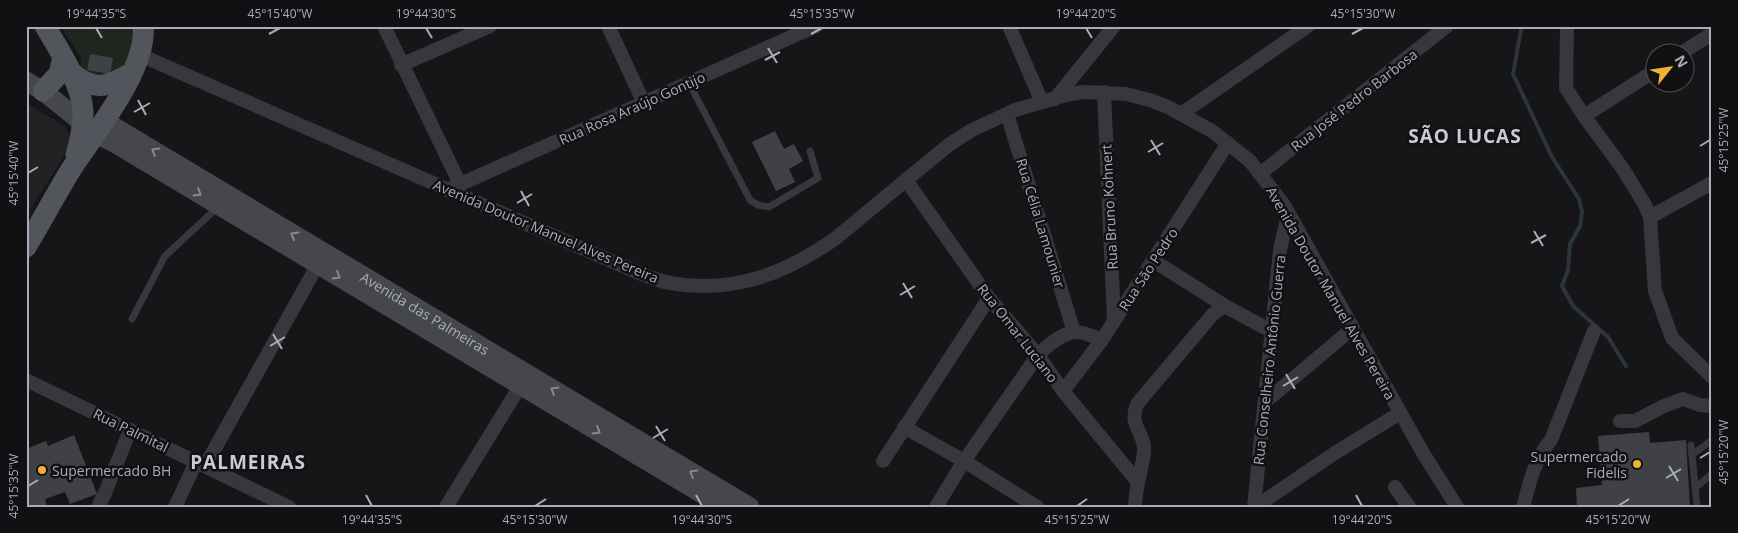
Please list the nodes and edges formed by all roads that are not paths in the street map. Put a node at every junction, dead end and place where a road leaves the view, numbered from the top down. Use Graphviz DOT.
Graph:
graph roads {
  1 [pos="45,26"];
  2 [pos="384,26"];
  3 [pos="490,26"];
  4 [pos="608,26"];
  5 [pos="816,26"];
  6 [pos="1009,26"];
  7 [pos="1114,26"];
  8 [pos="1308,26"];
  9 [pos="1447,26"];
  10 [pos="1567,26"];
  11 [pos="148,28"];
  12 [pos="1708,33"];
  13 [pos="1696,42"];
  14 [pos="140,55"];
  15 [pos="68,65"];
  16 [pos="401,65"];
  17 [pos="130,74"];
  18 [pos="1646,76"];
  19 [pos="689,82"];
  20 [pos="35,86"];
  21 [pos="1104,92"];
  22 [pos="1048,100"];
  23 [pos="644,103"];
  24 [pos="109,112"];
  25 [pos="1007,114"];
  26 [pos="1181,114"];
  27 [pos="1584,116"];
  28 [pos="88,128"];
  29 [pos="1228,143"];
  30 [pos="810,151"];
  31 [pos="1261,173"];
  32 [pos="906,180"];
  33 [pos="1712,183"];
  34 [pos="454,187"];
  35 [pos="220,206"];
  36 [pos="1288,214"];
  37 [pos="1650,217"];
  38 [pos="26,247"];
  39 [pos="321,259"];
  40 [pos="1154,261"];
  41 [pos="989,298"];
  42 [pos="1225,306"];
  43 [pos="132,319"];
  44 [pos="1114,321"];
  45 [pos="1353,328"];
  46 [pos="1594,331"];
  47 [pos="1074,332"];
  48 [pos="1271,332"];
  49 [pos="1102,340"];
  50 [pos="1038,355"];
  51 [pos="1712,377"];
  52 [pos="26,380"];
  53 [pos="524,380"];
  54 [pos="1063,391"];
  55 [pos="1265,402"];
  56 [pos="1712,406"];
  57 [pos="1400,413"];
  58 [pos="1620,421"];
  59 [pos="904,427"];
  60 [pos="130,430"];
  61 [pos="1712,440"];
  62 [pos="1692,445"];
  63 [pos="1692,456"];
  64 [pos="883,461"];
  65 [pos="964,461"];
  66 [pos="201,464"];
  67 [pos="1712,474"];
  68 [pos="1137,481"];
  69 [pos="1396,487"];
  70 [pos="1695,488"];
  71 [pos="724,501"];
  72 [pos="98,507"];
  73 [pos="175,507"];
  74 [pos="290,507"];
  75 [pos="446,507"];
  76 [pos="750,507"];
  77 [pos="936,507"];
  78 [pos="1037,507"];
  79 [pos="1135,507"];
  80 [pos="1255,507"];
  81 [pos="1408,507"];
  82 [pos="1457,507"];
  83 [pos="1523,507"];
  84 [pos="1697,507"];
  1 -- 15 [label="main road"];
  2 -- 16 [label="street"];
  3 -- 16 [label="street"];
  4 -- 23 [label="street"];
  5 -- 19 [label="street, Rua Rosa Araújo Gontijo"];
  6 -- 22 [label="street"];
  7 -- 22 [label="street"];
  8 -- 26 [label="street"];
  9 -- 31 [label="street, Rua José Pedro Barbosa"];
  10 -- 27 [label="street"];
  11 -- 14 [label="main road"];
  12 -- 13 [label="street"];
  14 -- 17 [label="main road"];
  14 -- 34 [label="street, Avenida Doutor Manuel Alves Pereira"];
  15 -- 17 [label="main road"];
  15 -- 20 [label="main road"];
  15 -- 28 [label="main road"];
  16 -- 34 [label="street"];
  17 -- 24 [label="main road"];
  18 -- 27 [label="street"];
  19 -- 23 [label="street, Rua Rosa Araújo Gontijo"];
  19 -- 30 [label="lane"];
  20 -- 28 [label="main road, Avenida das Palmeiras"];
  21 -- 22 [label="street, Avenida Doutor Manuel Alves Pereira"];
  21 -- 26 [label="street, Avenida Doutor Manuel Alves Pereira"];
  21 -- 44 [label="street, Rua Bruno Kohnert"];
  22 -- 25 [label="street, Avenida Doutor Manuel Alves Pereira"];
  23 -- 34 [label="street, Rua Rosa Araújo Gontijo"];
  24 -- 28 [label="main road"];
  39 -- 24 [label="main road, Avenida das Palmeiras, one-way"];
  25 -- 32 [label="street, Avenida Doutor Manuel Alves Pereira"];
  25 -- 47 [label="street, Rua Célia Lamounier"];
  26 -- 29 [label="street, Avenida Doutor Manuel Alves Pereira"];
  27 -- 37 [label="street"];
  28 -- 35 [label="main road, Avenida das Palmeiras, one-way"];
  28 -- 38 [label="main road"];
  29 -- 31 [label="street, Avenida Doutor Manuel Alves Pereira"];
  29 -- 40 [label="street, Rua São Pedro"];
  31 -- 36 [label="street, Avenida Doutor Manuel Alves Pereira"];
  32 -- 34 [label="street, Avenida Doutor Manuel Alves Pereira"];
  32 -- 41 [label="street, Rua Omar Luciano"];
  33 -- 37 [label="street"];
  35 -- 39 [label="main road, Avenida das Palmeiras"];
  35 -- 43 [label="lane"];
  36 -- 45 [label="street, Avenida Doutor Manuel Alves Pereira"];
  36 -- 48 [label="street, Rua Conselheiro Antônio Guerra"];
  37 -- 51 [label="street"];
  39 -- 53 [label="main road, Avenida das Palmeiras"];
  39 -- 66 [label="street"];
  40 -- 42 [label="street"];
  40 -- 44 [label="street, Rua São Pedro"];
  41 -- 50 [label="street, Rua Omar Luciano"];
  41 -- 59 [label="street"];
  42 -- 48 [label="street"];
  42 -- 68 [label="street"];
  44 -- 49 [label="street, Rua São Pedro"];
  45 -- 55 [label="street"];
  45 -- 57 [label="street, Avenida Doutor Manuel Alves Pereira"];
  46 -- 83 [label="street"];
  47 -- 49 [label="street"];
  47 -- 50 [label="street"];
  48 -- 55 [label="street, Rua Conselheiro Antônio Guerra"];
  49 -- 54 [label="street, Rua São Pedro"];
  50 -- 54 [label="street, Rua Omar Luciano"];
  50 -- 65 [label="street"];
  52 -- 60 [label="street, Rua Palmital"];
  53 -- 71 [label="main road, Avenida das Palmeiras"];
  53 -- 75 [label="street"];
  54 -- 68 [label="street, Rua Omar Luciano"];
  55 -- 80 [label="street, Rua Conselheiro Antônio Guerra"];
  56 -- 58 [label="street"];
  57 -- 80 [label="street"];
  57 -- 82 [label="street, Avenida Doutor Manuel Alves Pereira"];
  59 -- 64 [label="street"];
  59 -- 65 [label="street"];
  60 -- 66 [label="street, Rua Palmital"];
  60 -- 72 [label="street"];
  61 -- 63 [label="lane"];
  62 -- 63 [label="lane"];
  63 -- 70 [label="lane"];
  65 -- 77 [label="street"];
  65 -- 78 [label="street"];
  66 -- 73 [label="street"];
  66 -- 74 [label="street, Rua Palmital"];
  67 -- 70 [label="lane"];
  68 -- 79 [label="street"];
  69 -- 81 [label="street"];
  70 -- 84 [label="lane"];
  71 -- 76 [label="main road, Avenida das Palmeiras"];
}
